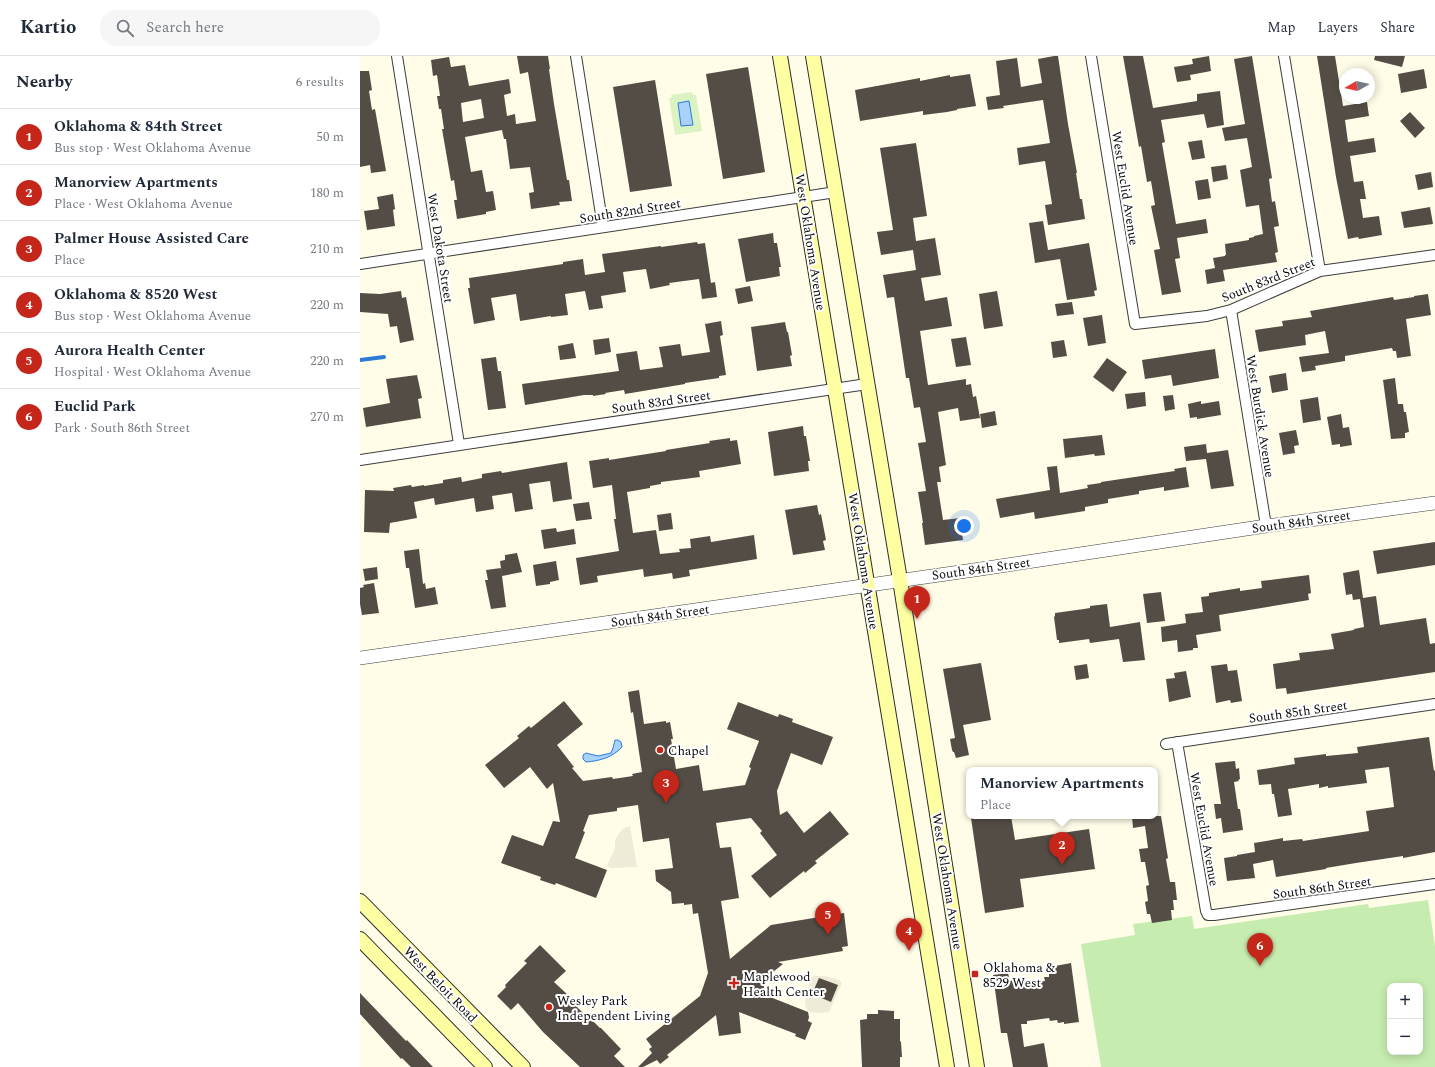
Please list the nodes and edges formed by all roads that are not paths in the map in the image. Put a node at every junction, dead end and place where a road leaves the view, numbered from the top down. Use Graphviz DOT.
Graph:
graph roads {
  1 [pos="397,56"];
  2 [pos="576,56"];
  3 [pos="780,56"];
  4 [pos="813,56"];
  5 [pos="1091,56"];
  6 [pos="1284,56"];
  7 [pos="836,192"];
  8 [pos="804,197"];
  9 [pos="603,227"];
  10 [pos="429,253"];
  11 [pos="1435,255"];
  12 [pos="360,264"];
  13 [pos="1320,271"];
  14 [pos="1231,310"];
  15 [pos="1135,324"];
  16 [pos="867,384"];
  17 [pos="836,389"];
  18 [pos="459,444"];
  19 [pos="360,460"];
  20 [pos="1435,503"];
  21 [pos="1266,526"];
  22 [pos="900,580"];
  23 [pos="868,585"];
  24 [pos="360,658"];
  25 [pos="1435,704"];
  26 [pos="1177,742"];
  27 [pos="1166,744"];
  28 [pos="1435,884"];
  29 [pos="362,907"];
  30 [pos="1214,915"];
  31 [pos="360,939"];
  32 [pos="485,1067"];
  33 [pos="523,1067"];
  34 [pos="947,1067"];
  35 [pos="977,1067"];
  1 -- 10 [label="street, West Dakota Street"];
  2 -- 9 [label="street"];
  3 -- 8 [label="main road, West Oklahoma Avenue"];
  4 -- 7 [label="main road, West Oklahoma Avenue"];
  5 -- 15 [label="street, West Euclid Avenue"];
  6 -- 13 [label="street"];
  7 -- 8 [label="street, South 82nd Street"];
  7 -- 16 [label="main road, West Oklahoma Avenue"];
  8 -- 9 [label="street, South 82nd Street"];
  8 -- 17 [label="main road, West Oklahoma Avenue"];
  9 -- 10 [label="street, South 82nd Street"];
  10 -- 12 [label="street, South 82nd Street"];
  10 -- 18 [label="street, West Dakota Street"];
  11 -- 13 [label="street, South 83rd Street"];
  13 -- 14 [label="street, South 83rd Street"];
  14 -- 15 [label="street, South 83rd Street"];
  14 -- 21 [label="street, West Burdick Avenue"];
  16 -- 17 [label="street, South 83rd Street"];
  16 -- 22 [label="main road, West Oklahoma Avenue"];
  17 -- 18 [label="street, South 83rd Street"];
  17 -- 23 [label="main road, West Oklahoma Avenue"];
  18 -- 19 [label="street, South 83rd Street"];
  20 -- 21 [label="street, South 84th Street"];
  21 -- 22 [label="street, South 84th Street"];
  22 -- 23 [label="street, South 84th Street"];
  22 -- 35 [label="main road, West Oklahoma Avenue"];
  23 -- 24 [label="street, South 84th Street"];
  23 -- 34 [label="main road, West Oklahoma Avenue"];
  25 -- 26 [label="street, South 85th Street"];
  26 -- 27 [label="street, South 85th Street"];
  26 -- 30 [label="street, West Euclid Avenue"];
  28 -- 30 [label="street, South 86th Street"];
  29 -- 33 [label="main road, West Beloit Road"];
  31 -- 32 [label="main road, West Beloit Road"];
}
